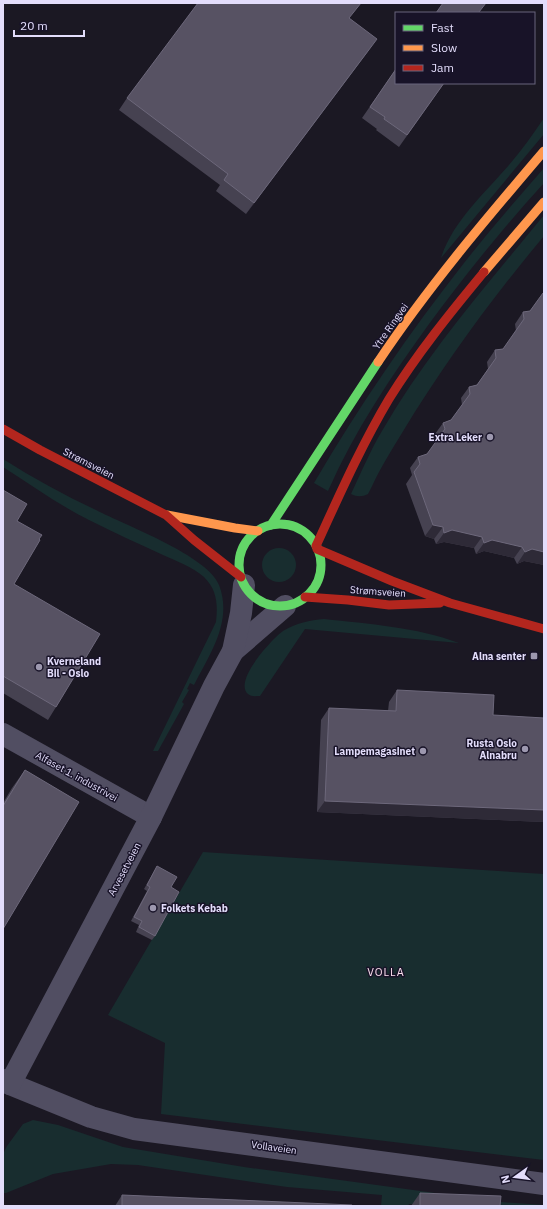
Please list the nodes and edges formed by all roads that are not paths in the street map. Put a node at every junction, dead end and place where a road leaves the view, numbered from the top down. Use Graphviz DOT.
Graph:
graph roads {
  1 [pos="544,151"];
  2 [pos="544,202"];
  3 [pos="3,429"];
  4 [pos="166,515"];
  5 [pos="271,525"];
  6 [pos="258,531"];
  7 [pos="317,547"];
  8 [pos="243,581"];
  9 [pos="305,597"];
  10 [pos="450,603"];
  11 [pos="285,606"];
  12 [pos="544,629"];
  13 [pos="233,651"];
  14 [pos="3,734"];
  15 [pos="151,817"];
  16 [pos="7,1082"];
  17 [pos="544,1184"];
  1 -- 5 [label="main road, Ytre Ringvei"];
  2 -- 7 [label="main road"];
  3 -- 4 [label="main road, Strømsveien"];
  4 -- 6 [label="main road, Strømsveien"];
  4 -- 8 [label="main road, Strømsveien"];
  5 -- 6 [label="main road"];
  5 -- 7 [label="main road"];
  6 -- 8 [label="main road"];
  7 -- 9 [label="main road"];
  7 -- 10 [label="main road, Strømsveien"];
  8 -- 11 [label="main road"];
  8 -- 13 [label="street, Arvesetveien"];
  9 -- 10 [label="main road, Strømsveien"];
  9 -- 11 [label="main road"];
  10 -- 12 [label="main road, Strømsveien"];
  11 -- 13 [label="street, Arvesetveien"];
  13 -- 15 [label="street, Arvesetveien"];
  14 -- 15 [label="street, Alfaset 1. industrivei"];
  15 -- 16 [label="street, Arvesetveien"];
  16 -- 17 [label="street, Vollaveien"];
}
